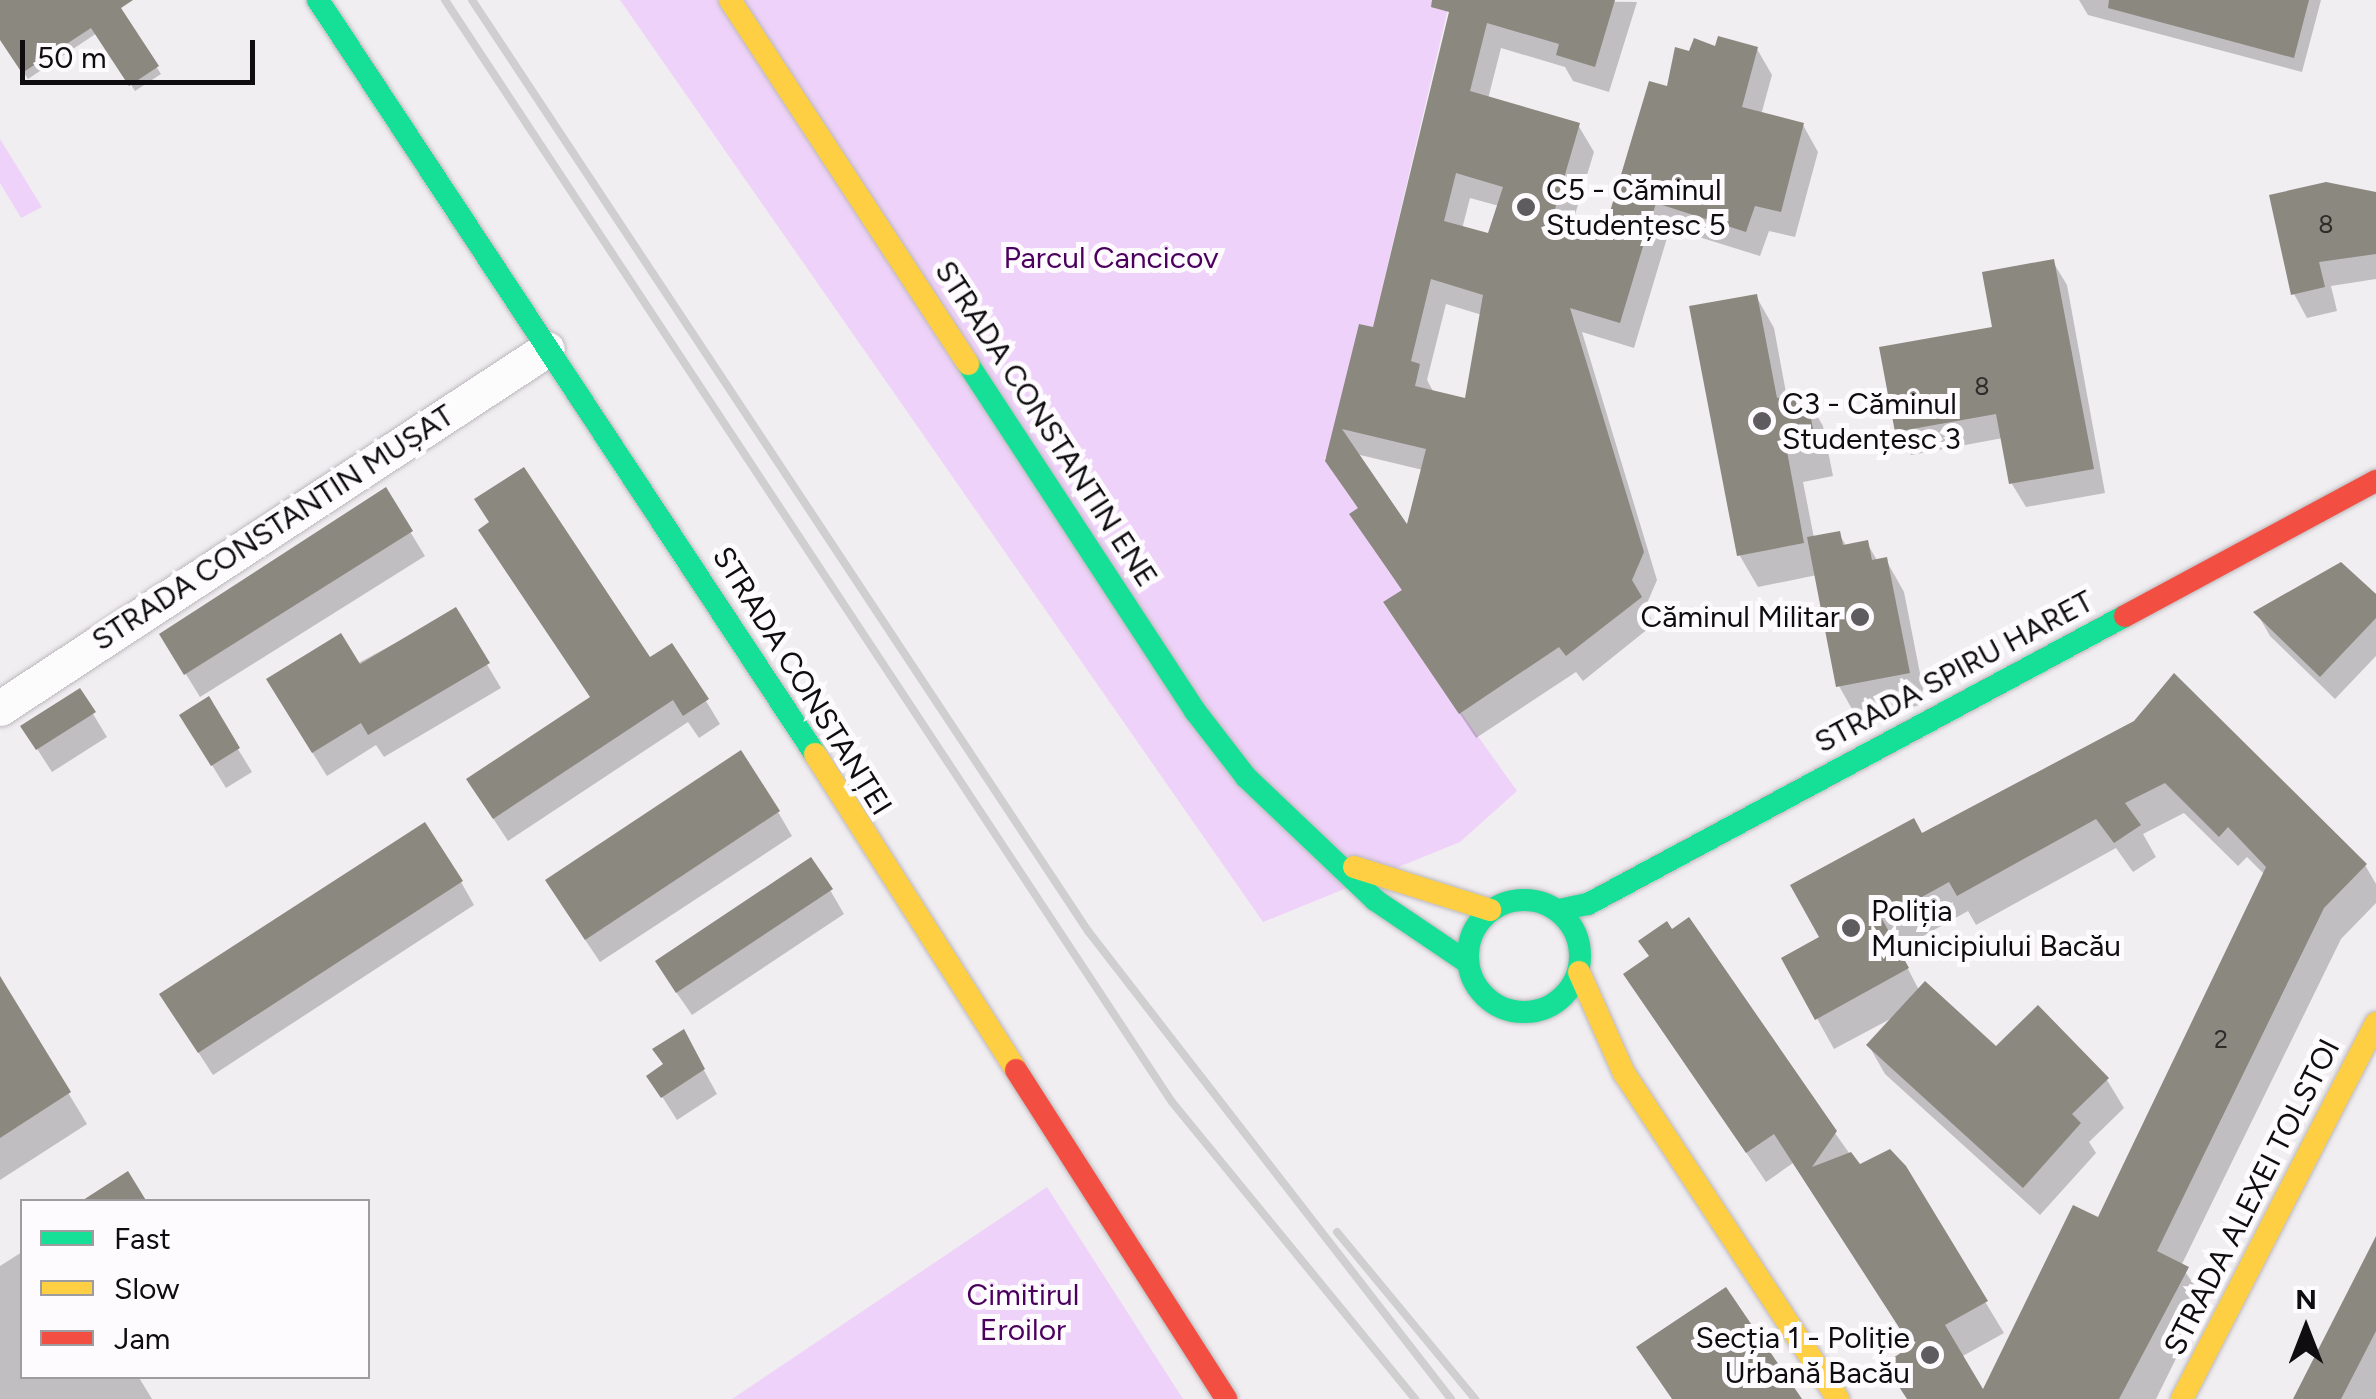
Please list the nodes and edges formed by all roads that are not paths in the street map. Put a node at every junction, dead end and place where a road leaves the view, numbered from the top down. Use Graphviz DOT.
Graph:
graph roads {
  1 [pos="318,0"];
  2 [pos="730,0"];
  3 [pos="547,350"];
  4 [pos="2376,480"];
  5 [pos="0,708"];
  6 [pos="1335,861"];
  7 [pos="1490,910"];
  8 [pos="1558,910"];
  9 [pos="1467,962"];
  10 [pos="1579,972"];
  11 [pos="1527,1013"];
  12 [pos="2376,1023"];
  13 [pos="1559,1033"];
  14 [pos="1592,1053"];
  15 [pos="1624,1073"];
  16 [pos="1226,1399"];
  17 [pos="1838,1399"];
  18 [pos="2182,1399"];
  1 -- 3 [label="street, STRADA CONSTANȚEI"];
  2 -- 6 [label="street, STRADA CONSTANTIN ENE"];
  3 -- 5 [label="street, STRADA CONSTANTIN MUȘAT"];
  3 -- 16 [label="street, STRADA CONSTANȚEI"];
  4 -- 8 [label="street, STRADA SPIRU HARET"];
  6 -- 7 [label="street, STRADA CONSTANTIN ENE"];
  6 -- 9 [label="street, STRADA CONSTANTIN ENE"];
  7 -- 8 [label="street"];
  7 -- 9 [label="street"];
  8 -- 10 [label="street"];
  9 -- 11 [label="street"];
  10 -- 11 [label="street"];
  10 -- 15 [label="street"];
  11 -- 13 [label="street"];
  12 -- 18 [label="street, STRADA ALEXEI TOLSTOI"];
  14 -- 15 [label="street"];
  15 -- 17 [label="street"];
}
